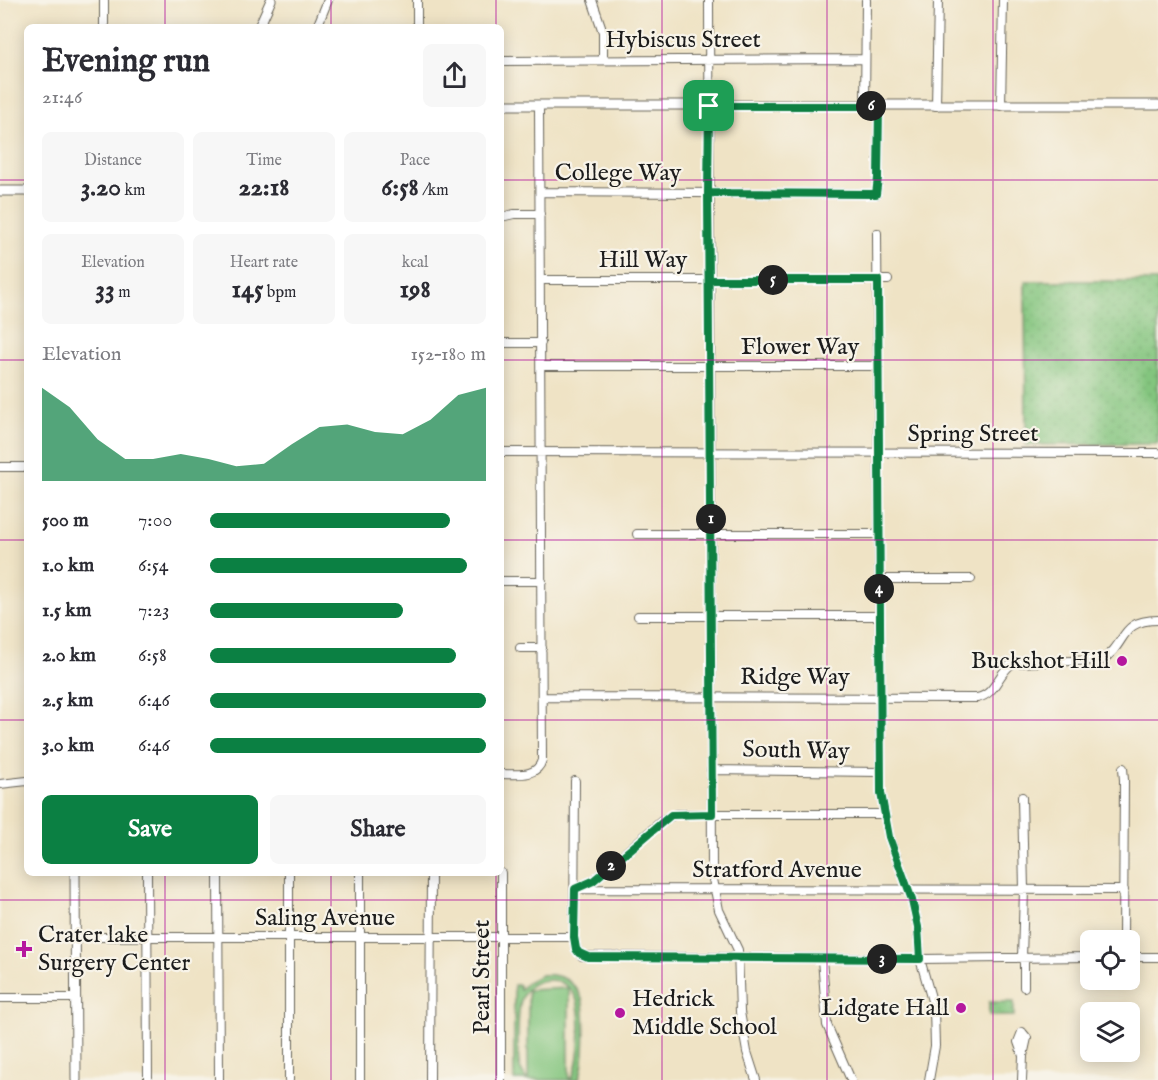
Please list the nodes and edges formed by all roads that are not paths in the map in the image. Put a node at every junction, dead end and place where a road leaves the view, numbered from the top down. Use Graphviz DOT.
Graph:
graph roads {
  1 [pos="104,0"];
  2 [pos="271,0"];
  3 [pos="328,0"];
  4 [pos="417,0"];
  5 [pos="592,0"];
  6 [pos="709,0"];
  7 [pos="866,0"];
  8 [pos="938,0"];
  9 [pos="1003,0"];
  10 [pos="104,24"];
  11 [pos="260,24"];
  12 [pos="317,24"];
  13 [pos="417,24"];
  14 [pos="709,59"];
  15 [pos="865,59"];
  16 [pos="603,60"];
  17 [pos="504,61"];
  18 [pos="504,105"];
  19 [pos="539,105"];
  20 [pos="1158,105"];
  21 [pos="709,106"];
  22 [pos="866,106"];
  23 [pos="879,106"];
  24 [pos="936,106"];
  25 [pos="1001,106"];
  26 [pos="0,191"];
  27 [pos="24,192"];
  28 [pos="540,192"];
  29 [pos="708,193"];
  30 [pos="540,214"];
  31 [pos="504,216"];
  32 [pos="877,233"];
  33 [pos="541,279"];
  34 [pos="709,280"];
  35 [pos="878,280"];
  36 [pos="888,280"];
  37 [pos="504,343"];
  38 [pos="541,343"];
  39 [pos="542,366"];
  40 [pos="710,366"];
  41 [pos="878,366"];
  42 [pos="504,452"];
  43 [pos="542,452"];
  44 [pos="710,453"];
  45 [pos="878,453"];
  46 [pos="1158,453"];
  47 [pos="0,467"];
  48 [pos="24,467"];
  49 [pos="637,534"];
  50 [pos="711,534"];
  51 [pos="879,534"];
  52 [pos="879,579"];
  53 [pos="971,579"];
  54 [pos="504,580"];
  55 [pos="542,581"];
  56 [pos="638,616"];
  57 [pos="711,616"];
  58 [pos="879,616"];
  59 [pos="1158,620"];
  60 [pos="520,648"];
  61 [pos="542,648"];
  62 [pos="711,696"];
  63 [pos="543,697"];
  64 [pos="880,697"];
  65 [pos="1123,768"];
  66 [pos="711,770"];
  67 [pos="880,772"];
  68 [pos="504,774"];
  69 [pos="24,781"];
  70 [pos="574,781"];
  71 [pos="0,784"];
  72 [pos="1022,797"];
  73 [pos="712,814"];
  74 [pos="884,814"];
  75 [pos="75,876"];
  76 [pos="147,876"];
  77 [pos="218,876"];
  78 [pos="289,876"];
  79 [pos="360,876"];
  80 [pos="430,876"];
  81 [pos="501,876"];
  82 [pos="575,889"];
  83 [pos="714,890"];
  84 [pos="909,890"];
  85 [pos="1024,890"];
  86 [pos="1124,890"];
  87 [pos="1124,930"];
  88 [pos="76,937"];
  89 [pos="148,937"];
  90 [pos="218,937"];
  91 [pos="574,937"];
  92 [pos="289,938"];
  93 [pos="360,938"];
  94 [pos="431,938"];
  95 [pos="501,938"];
  96 [pos="1080,957"];
  97 [pos="1140,957"];
  98 [pos="1158,957"];
  99 [pos="738,958"];
  100 [pos="1022,958"];
  101 [pos="822,959"];
  102 [pos="920,959"];
  103 [pos="1024,987"];
  104 [pos="0,998"];
  105 [pos="76,998"];
  106 [pos="1023,1056"];
  107 [pos="76,1080"];
  108 [pos="148,1080"];
  109 [pos="219,1080"];
  110 [pos="289,1080"];
  111 [pos="360,1080"];
  112 [pos="430,1080"];
  113 [pos="501,1080"];
  114 [pos="756,1080"];
  115 [pos="851,1080"];
  116 [pos="929,1080"];
  117 [pos="1022,1080"];
  1 -- 10 [label="street"];
  2 -- 11 [label="main road"];
  3 -- 12 [label="street"];
  4 -- 13 [label="street"];
  5 -- 16 [label="street"];
  6 -- 14 [label="street"];
  7 -- 15 [label="street"];
  8 -- 24 [label="street"];
  9 -- 25 [label="street"];
  14 -- 15 [label="street, Hybiscus Street"];
  14 -- 16 [label="street, Hybiscus Street"];
  14 -- 21 [label="street"];
  15 -- 22 [label="street"];
  16 -- 17 [label="street, Hybiscus Street"];
  18 -- 19 [label="main road"];
  19 -- 21 [label="main road"];
  19 -- 28 [label="street"];
  20 -- 25 [label="main road"];
  21 -- 22 [label="main road"];
  21 -- 29 [label="street"];
  22 -- 23 [label="main road"];
  23 -- 24 [label="main road"];
  23 -- 29 [label="street, College Way"];
  24 -- 25 [label="main road"];
  26 -- 27 [label="main road"];
  28 -- 29 [label="street, College Way"];
  28 -- 30 [label="street"];
  29 -- 34 [label="street"];
  30 -- 31 [label="street"];
  30 -- 33 [label="street"];
  32 -- 35 [label="street"];
  33 -- 34 [label="street, Hill Way"];
  33 -- 38 [label="street"];
  34 -- 35 [label="street, Hill Way"];
  34 -- 40 [label="street"];
  35 -- 36 [label="street, Hill Way"];
  35 -- 41 [label="street"];
  37 -- 38 [label="street"];
  38 -- 39 [label="street"];
  39 -- 40 [label="street, Flower Way"];
  39 -- 43 [label="street"];
  40 -- 41 [label="street, Flower Way"];
  40 -- 44 [label="street"];
  41 -- 45 [label="street"];
  42 -- 43 [label="street, Spring Street"];
  43 -- 44 [label="street, Spring Street"];
  43 -- 55 [label="street"];
  44 -- 45 [label="street, Spring Street"];
  44 -- 50 [label="street"];
  45 -- 46 [label="street, Spring Street"];
  45 -- 51 [label="street"];
  47 -- 48 [label="street"];
  49 -- 50 [label="street"];
  50 -- 51 [label="street"];
  50 -- 57 [label="street"];
  51 -- 52 [label="street"];
  52 -- 53 [label="street"];
  52 -- 58 [label="street"];
  54 -- 55 [label="street"];
  55 -- 61 [label="street"];
  56 -- 57 [label="street"];
  57 -- 58 [label="street"];
  57 -- 62 [label="street"];
  58 -- 64 [label="street"];
  59 -- 64 [label="street, Ridge Way"];
  60 -- 61 [label="street"];
  61 -- 63 [label="street"];
  62 -- 63 [label="street, Ridge Way"];
  62 -- 64 [label="street, Ridge Way"];
  62 -- 66 [label="street"];
  63 -- 68 [label="street"];
  64 -- 67 [label="street"];
  65 -- 86 [label="street"];
  66 -- 67 [label="street, South Way"];
  66 -- 73 [label="street"];
  67 -- 74 [label="street"];
  69 -- 71 [label="street"];
  70 -- 82 [label="street"];
  72 -- 85 [label="street"];
  73 -- 74 [label="street"];
  73 -- 82 [label="street"];
  73 -- 83 [label="street"];
  74 -- 84 [label="street"];
  75 -- 88 [label="main road"];
  76 -- 89 [label="street"];
  77 -- 90 [label="street"];
  78 -- 92 [label="street"];
  79 -- 93 [label="street"];
  80 -- 94 [label="street"];
  81 -- 95 [label="street, Pearl Street"];
  82 -- 83 [label="street, Stratford Avenue"];
  82 -- 91 [label="street"];
  83 -- 84 [label="street, Stratford Avenue"];
  83 -- 99 [label="street"];
  84 -- 85 [label="street, Stratford Avenue"];
  84 -- 102 [label="street"];
  85 -- 86 [label="street, Stratford Avenue"];
  85 -- 100 [label="street"];
  86 -- 87 [label="street"];
  88 -- 89 [label="street, Saling Avenue"];
  88 -- 105 [label="main road"];
  89 -- 90 [label="street, Saling Avenue"];
  89 -- 108 [label="street"];
  90 -- 92 [label="street, Saling Avenue"];
  90 -- 109 [label="street"];
  91 -- 95 [label="street, Saling Avenue"];
  91 -- 99 [label="street"];
  92 -- 93 [label="street, Saling Avenue"];
  92 -- 110 [label="street"];
  93 -- 94 [label="street, Saling Avenue"];
  93 -- 111 [label="street"];
  94 -- 95 [label="street, Saling Avenue"];
  94 -- 112 [label="street"];
  95 -- 113 [label="street, Pearl Street"];
  96 -- 100 [label="street"];
  97 -- 98 [label="street"];
  99 -- 101 [label="street"];
  99 -- 114 [label="street"];
  100 -- 102 [label="street"];
  100 -- 103 [label="street"];
  101 -- 102 [label="street"];
  101 -- 115 [label="street"];
  102 -- 116 [label="street"];
  104 -- 105 [label="street"];
  105 -- 107 [label="main road"];
  106 -- 117 [label="street"];
}
